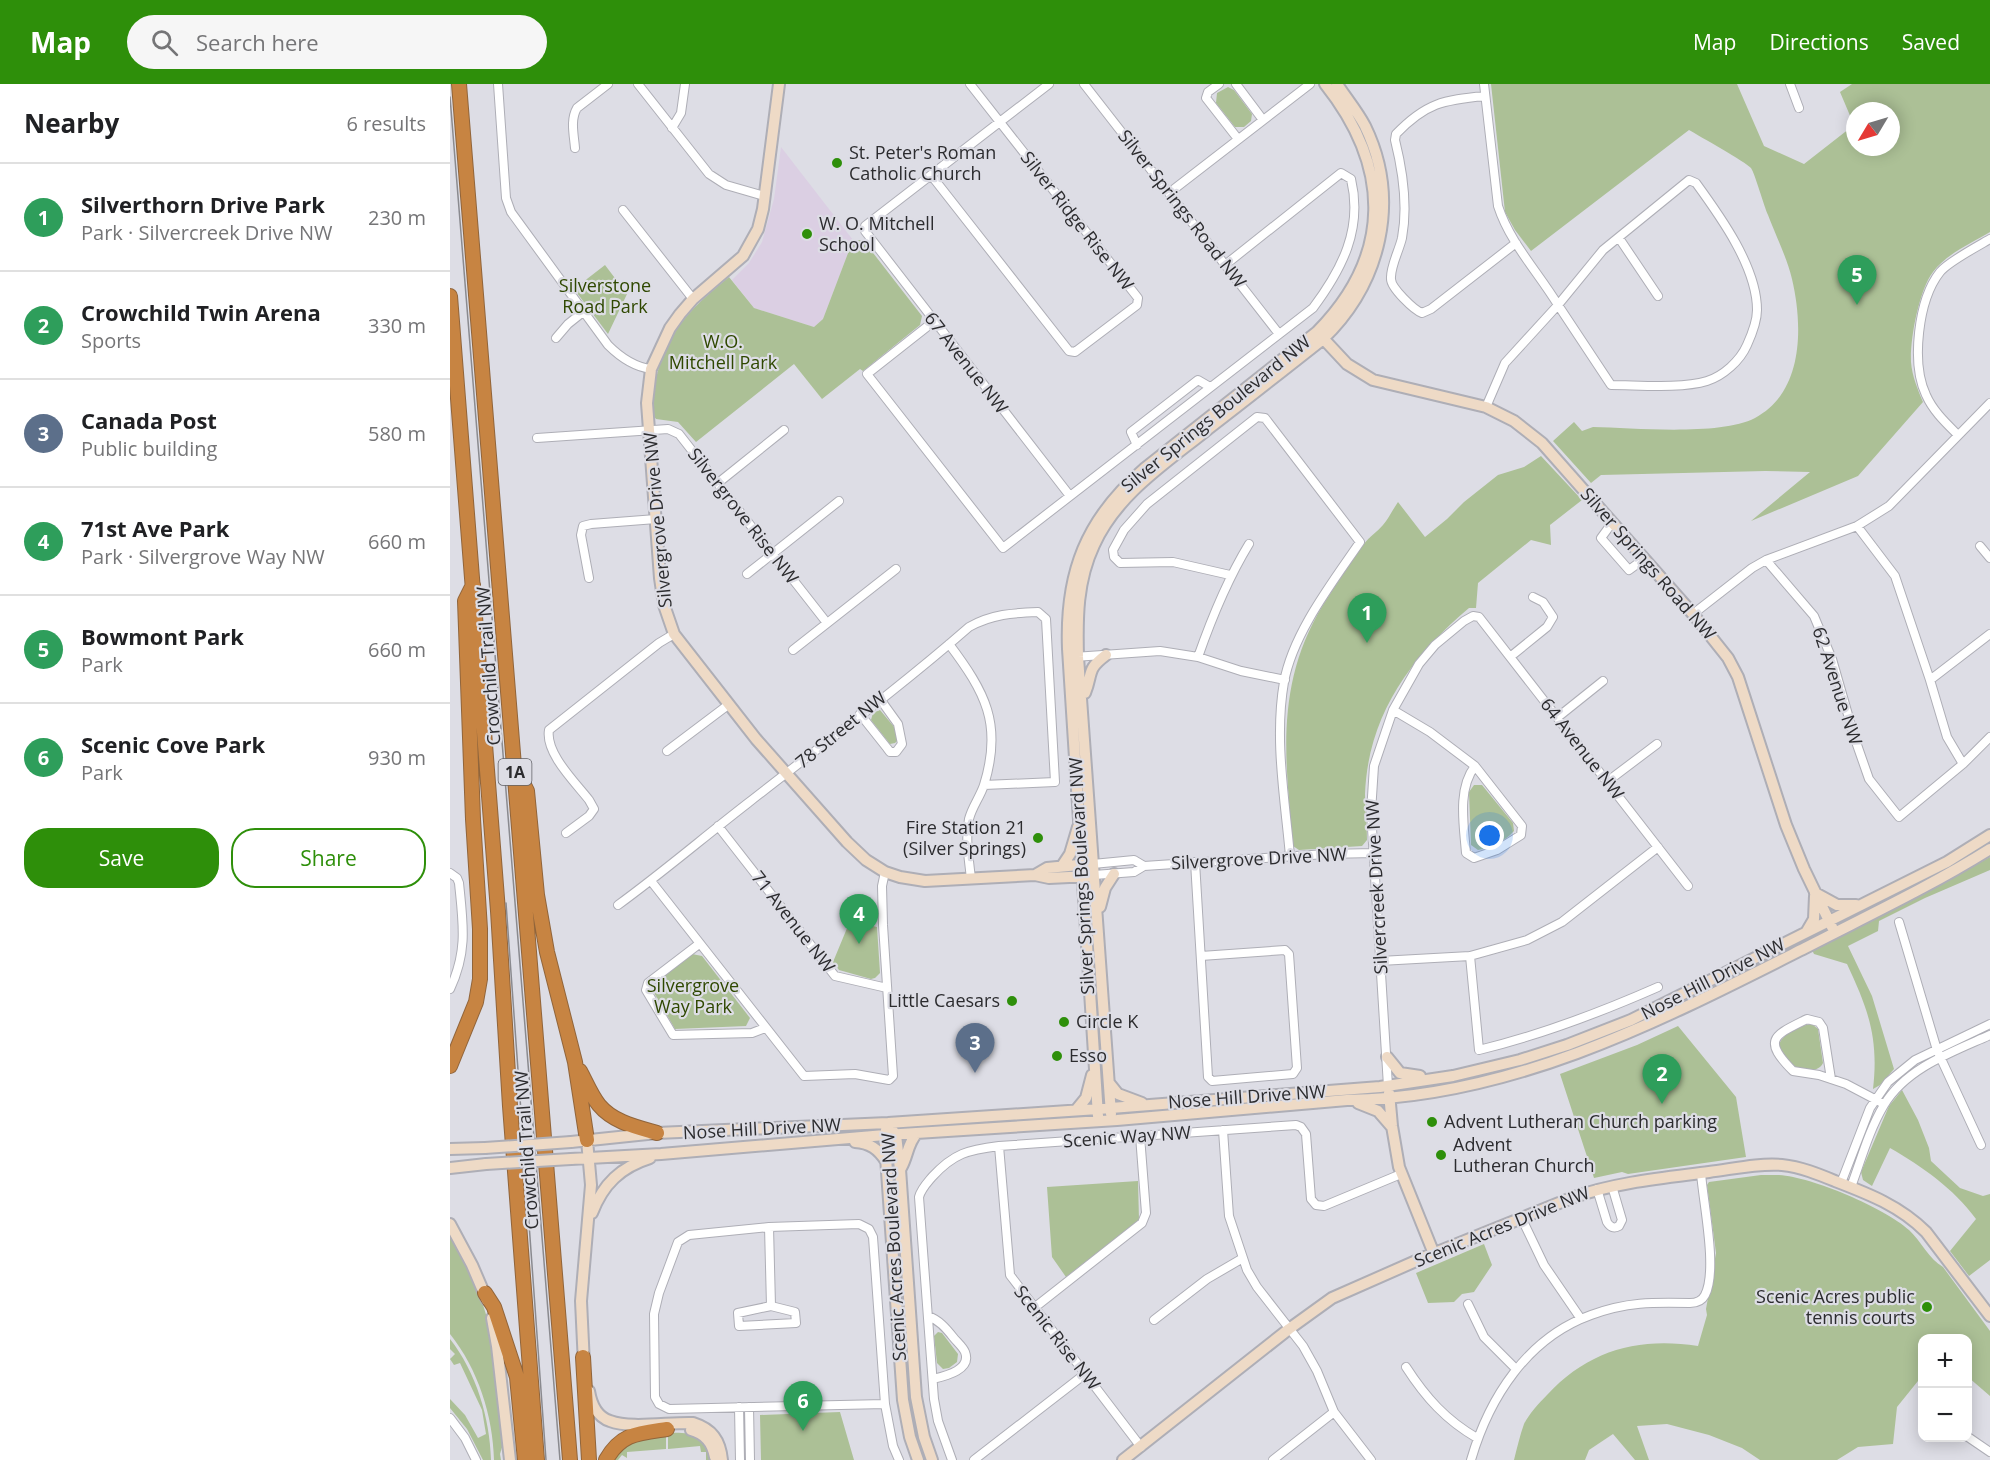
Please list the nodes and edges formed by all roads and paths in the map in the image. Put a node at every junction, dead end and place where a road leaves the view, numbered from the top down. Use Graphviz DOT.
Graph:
graph roads {
  1 [pos="459,84"];
  2 [pos="498,84"];
  3 [pos="608,84"];
  4 [pos="638,84"];
  5 [pos="685,84"];
  6 [pos="779,84"];
  7 [pos="970,84"];
  8 [pos="1048,84"];
  9 [pos="1084,84"];
  10 [pos="1219,84"];
  11 [pos="1236,84"];
  12 [pos="1310,84"];
  13 [pos="1325,84"];
  14 [pos="1337,84"];
  15 [pos="1484,84"];
  16 [pos="1790,84"];
  17 [pos="1485,96"];
  18 [pos="1799,108"];
  19 [pos="1263,120"];
  20 [pos="999,123"];
  21 [pos="672,128"];
  22 [pos="1238,139"];
  23 [pos="575,148"];
  24 [pos="932,175"];
  25 [pos="1170,193"];
  26 [pos="764,196"];
  27 [pos="623,210"];
  28 [pos="1619,238"];
  29 [pos="1990,239"];
  30 [pos="1516,243"];
  31 [pos="1225,265"];
  32 [pos="450,296"];
  33 [pos="1658,296"];
  34 [pos="693,299"];
  35 [pos="1558,305"];
  36 [pos="583,312"];
  37 [pos="933,322"];
  38 [pos="1279,334"];
  39 [pos="1320,335"];
  40 [pos="556,338"];
  41 [pos="651,369"];
  42 [pos="1210,387"];
  43 [pos="1990,403"];
  44 [pos="1486,407"];
  45 [pos="649,430"];
  46 [pos="784,430"];
  47 [pos="1958,435"];
  48 [pos="537,438"];
  49 [pos="1137,445"];
  50 [pos="718,483"];
  51 [pos="1070,496"];
  52 [pos="839,501"];
  53 [pos="656,519"];
  54 [pos="1612,523"];
  55 [pos="1857,526"];
  56 [pos="1249,544"];
  57 [pos="1980,546"];
  58 [pos="772,553"];
  59 [pos="1990,558"];
  60 [pos="1644,559"];
  61 [pos="1766,560"];
  62 [pos="896,569"];
  63 [pos="747,574"];
  64 [pos="1230,575"];
  65 [pos="589,578"];
  66 [pos="473,583"];
  67 [pos="1533,597"];
  68 [pos="1693,614"];
  69 [pos="1473,616"];
  70 [pos="827,623"];
  71 [pos="674,634"];
  72 [pos="1990,634"];
  73 [pos="949,644"];
  74 [pos="793,650"];
  75 [pos="1106,655"];
  76 [pos="1073,657"];
  77 [pos="1198,657"];
  78 [pos="1510,657"];
  79 [pos="1285,680"];
  80 [pos="1930,680"];
  81 [pos="1603,681"];
  82 [pos="880,699"];
  83 [pos="1082,699"];
  84 [pos="728,705"];
  85 [pos="1393,710"];
  86 [pos="860,714"];
  87 [pos="1557,717"];
  88 [pos="1990,737"];
  89 [pos="1657,744"];
  90 [pos="667,751"];
  91 [pos="514,763"];
  92 [pos="1963,765"];
  93 [pos="1475,766"];
  94 [pos="786,774"];
  95 [pos="1608,781"];
  96 [pos="984,785"];
  97 [pos="1080,821"];
  98 [pos="718,826"];
  99 [pos="566,833"];
  100 [pos="1990,835"];
  101 [pos="1658,847"];
  102 [pos="1990,849"];
  103 [pos="1374,853"];
  104 [pos="1290,856"];
  105 [pos="1195,862"];
  106 [pos="1062,866"];
  107 [pos="1144,866"];
  108 [pos="1088,870"];
  109 [pos="885,872"];
  110 [pos="450,873"];
  111 [pos="1114,874"];
  112 [pos="1035,875"];
  113 [pos="971,879"];
  114 [pos="651,881"];
  115 [pos="1688,886"];
  116 [pos="1815,893"];
  117 [pos="618,904"];
  118 [pos="1857,906"];
  119 [pos="1097,913"];
  120 [pos="1829,921"];
  121 [pos="1899,922"];
  122 [pos="1807,931"];
  123 [pos="1835,932"];
  124 [pos="699,944"];
  125 [pos="1201,956"];
  126 [pos="1470,956"];
  127 [pos="1380,961"];
  128 [pos="453,972"];
  129 [pos="1658,987"];
  130 [pos="887,988"];
  131 [pos="450,989"];
  132 [pos="1089,999"];
  133 [pos="1104,999"];
  134 [pos="1990,1024"];
  135 [pos="765,1028"];
  136 [pos="1990,1035"];
  137 [pos="1937,1050"];
  138 [pos="1387,1057"];
  139 [pos="1940,1059"];
  140 [pos="451,1062"];
  141 [pos="575,1062"];
  142 [pos="1094,1065"];
  143 [pos="1442,1078"];
  144 [pos="1831,1079"];
  145 [pos="1110,1084"];
  146 [pos="1388,1086"];
  147 [pos="1389,1098"];
  148 [pos="1875,1099"];
  149 [pos="1347,1100"];
  150 [pos="1147,1104"];
  151 [pos="1884,1104"];
  152 [pos="1111,1107"];
  153 [pos="1098,1108"];
  154 [pos="1077,1109"];
  155 [pos="1098,1120"];
  156 [pos="1111,1120"];
  157 [pos="888,1123"];
  158 [pos="1392,1126"];
  159 [pos="1223,1130"];
  160 [pos="657,1133"];
  161 [pos="917,1133"];
  162 [pos="891,1135"];
  163 [pos="1140,1136"];
  164 [pos="586,1140"];
  165 [pos="837,1140"];
  166 [pos="1981,1145"];
  167 [pos="999,1146"];
  168 [pos="450,1149"];
  169 [pos="661,1154"];
  170 [pos="588,1158"];
  171 [pos="886,1161"];
  172 [pos="450,1168"];
  173 [pos="900,1169"];
  174 [pos="1701,1173"];
  175 [pos="1401,1174"];
  176 [pos="1846,1185"];
  177 [pos="1612,1186"];
  178 [pos="1597,1189"];
  179 [pos="1521,1217"];
  180 [pos="450,1224"];
  181 [pos="588,1224"];
  182 [pos="769,1227"];
  183 [pos="1434,1254"];
  184 [pos="1243,1258"];
  185 [pos="485,1293"];
  186 [pos="1468,1304"];
  187 [pos="771,1306"];
  188 [pos="1034,1308"];
  189 [pos="928,1316"];
  190 [pos="1990,1317"];
  191 [pos="1581,1319"];
  192 [pos="1154,1320"];
  193 [pos="1289,1329"];
  194 [pos="583,1357"];
  195 [pos="1406,1367"];
  196 [pos="1516,1369"];
  197 [pos="1085,1374"];
  198 [pos="933,1379"];
  199 [pos="885,1404"];
  200 [pos="739,1407"];
  201 [pos="750,1407"];
  202 [pos="1334,1412"];
  203 [pos="450,1418"];
  204 [pos="667,1429"];
  205 [pos="1477,1438"];
  206 [pos="1972,1440"];
  207 [pos="1141,1447"];
  208 [pos="1990,1452"];
  209 [pos="476,1460"];
  210 [pos="510,1460"];
  211 [pos="525,1460"];
  212 [pos="537,1460"];
  213 [pos="570,1460"];
  214 [pos="589,1460"];
  215 [pos="606,1460"];
  216 [pos="716,1460"];
  217 [pos="722,1460"];
  218 [pos="740,1460"];
  219 [pos="750,1460"];
  220 [pos="899,1460"];
  221 [pos="918,1460"];
  222 [pos="933,1460"];
  223 [pos="952,1460"];
  224 [pos="974,1460"];
  225 [pos="1123,1460"];
  226 [pos="1273,1460"];
  227 [pos="1371,1460"];
  228 [pos="1471,1460"];
  1 -- 91 [label="highway, Crowchild Trail NW / 1A"];
  2 -- 36 [label="street"];
  3 -- 23 [label="street"];
  4 -- 21 [label="street"];
  5 -- 21 [label="street"];
  6 -- 26 [label="street, Silvergrove Drive NW"];
  7 -- 20 [label="street"];
  8 -- 20 [label="street"];
  9 -- 25 [label="street, Silver Springs Road NW"];
  10 -- 22 [label="street"];
  11 -- 19 [label="street"];
  12 -- 19 [label="street"];
  13 -- 39 [label="street, Silver Springs Boulevard NW"];
  14 -- 39 [label="street, Silver Springs Boulevard NW"];
  15 -- 17 [label="street"];
  16 -- 18 [label="street"];
  17 -- 30 [label="street"];
  17 -- 30 [label="street"];
  19 -- 22 [label="street"];
  20 -- 24 [label="street"];
  20 -- 24 [label="street, Silver Ridge Rise NW"];
  21 -- 26 [label="street"];
  22 -- 25 [label="street"];
  24 -- 37 [label="street, 67 Avenue NW"];
  25 -- 31 [label="street, Silver Springs Road NW"];
  26 -- 34 [label="street, Silvergrove Drive NW"];
  27 -- 34 [label="street"];
  28 -- 33 [label="street"];
  28 -- 35 [label="street"];
  28 -- 35 [label="street"];
  29 -- 47 [label="street"];
  30 -- 35 [label="street"];
  31 -- 38 [label="street, Silver Springs Road NW"];
  31 -- 38 [label="street"];
  32 -- 66 [label="highway, Crowchild Trail NW / 1A"];
  34 -- 41 [label="street, Silvergrove Drive NW"];
  35 -- 44 [label="street"];
  36 -- 40 [label="street"];
  36 -- 41 [label="street"];
  37 -- 51 [label="street, 67 Avenue NW"];
  37 -- 51 [label="street"];
  38 -- 42 [label="street"];
  39 -- 44 [label="street, Silver Springs Road NW"];
  39 -- 76 [label="street, Silver Springs Boulevard NW"];
  41 -- 45 [label="street, Silvergrove Drive NW"];
  42 -- 49 [label="street"];
  42 -- 49 [label="street"];
  43 -- 47 [label="street"];
  44 -- 54 [label="street, Silver Springs Road NW"];
  45 -- 48 [label="street, Silvergrove Rise NW"];
  45 -- 50 [label="street, Silvergrove Rise NW"];
  45 -- 53 [label="street, Silvergrove Drive NW"];
  46 -- 50 [label="street"];
  47 -- 55 [label="street"];
  49 -- 51 [label="street"];
  50 -- 58 [label="street, Silvergrove Rise NW"];
  52 -- 58 [label="street"];
  53 -- 65 [label="street"];
  53 -- 71 [label="street, Silvergrove Drive NW"];
  54 -- 60 [label="street, Silver Springs Road NW"];
  54 -- 60 [label="street"];
  55 -- 61 [label="street"];
  55 -- 80 [label="street"];
  56 -- 64 [label="street"];
  57 -- 59 [label="street"];
  58 -- 63 [label="street"];
  58 -- 70 [label="street, Silvergrove Rise NW"];
  60 -- 68 [label="street, Silver Springs Road NW"];
  61 -- 68 [label="street"];
  61 -- 92 [label="street, 62 Avenue NW"];
  62 -- 70 [label="street"];
  64 -- 77 [label="street"];
  64 -- 79 [label="street"];
  66 -- 140 [label="highway"];
  66 -- 212 [label="highway, Crowchild Trail NW / 1A"];
  67 -- 78 [label="street"];
  68 -- 116 [label="street, Silver Springs Road NW"];
  69 -- 78 [label="street, 64 Avenue NW"];
  69 -- 85 [label="street, Silvercreek Drive NW"];
  70 -- 74 [label="street"];
  71 -- 84 [label="street, Silvergrove Drive NW"];
  71 -- 99 [label="street"];
  72 -- 80 [label="street"];
  73 -- 82 [label="street, 78 Street NW"];
  73 -- 96 [label="street"];
  73 -- 96 [label="street, 78 Street NW"];
  75 -- 76 [label="street"];
  75 -- 77 [label="street"];
  75 -- 83 [label="street"];
  76 -- 83 [label="street, Silver Springs Boulevard NW"];
  76 -- 97 [label="street, Silver Springs Boulevard NW"];
  77 -- 79 [label="street"];
  78 -- 87 [label="street, 64 Avenue NW"];
  79 -- 104 [label="street"];
  80 -- 92 [label="street"];
  81 -- 87 [label="street"];
  82 -- 86 [label="street, 78 Street NW"];
  82 -- 86 [label="street"];
  83 -- 108 [label="street, Silver Springs Boulevard NW"];
  84 -- 90 [label="street"];
  84 -- 94 [label="street, Silvergrove Drive NW"];
  85 -- 93 [label="street"];
  85 -- 103 [label="street, Silvercreek Drive NW"];
  86 -- 94 [label="street, 78 Street NW"];
  87 -- 95 [label="street, 64 Avenue NW"];
  88 -- 92 [label="street"];
  89 -- 95 [label="street"];
  91 -- 141 [label="highway"];
  91 -- 213 [label="highway, Crowchild Trail NW / 1A"];
  93 -- 93 [label="street"];
  94 -- 98 [label="street, 78 Street NW"];
  94 -- 109 [label="street, Silvergrove Drive NW"];
  95 -- 101 [label="street, 64 Avenue NW"];
  96 -- 113 [label="street"];
  97 -- 106 [label="street"];
  97 -- 108 [label="street, Silver Springs Boulevard NW"];
  98 -- 114 [label="street, 78 Street NW"];
  98 -- 130 [label="street, 71 Avenue NW"];
  100 -- 118 [label="street, Nose Hill Drive NW"];
  101 -- 115 [label="street, 64 Avenue NW"];
  101 -- 126 [label="street"];
  102 -- 123 [label="street, Nose Hill Drive NW"];
  103 -- 104 [label="street, Silvergrove Drive NW"];
  103 -- 127 [label="street, Silvercreek Drive NW"];
  104 -- 105 [label="street, Silvergrove Drive NW"];
  105 -- 107 [label="street, Silvergrove Drive NW"];
  105 -- 125 [label="street"];
  106 -- 108 [label="street, Silvergrove Drive NW"];
  106 -- 112 [label="street, Silvergrove Drive NW"];
  107 -- 108 [label="street, Silvergrove Drive NW"];
  107 -- 111 [label="street, Silvergrove Drive NW"];
  108 -- 111 [label="street, Silvergrove Drive NW"];
  108 -- 112 [label="street, Silvergrove Drive NW"];
  108 -- 119 [label="street, Silver Springs Boulevard NW"];
  108 -- 132 [label="street, Silver Springs Boulevard NW"];
  109 -- 113 [label="street, Silvergrove Drive NW"];
  109 -- 130 [label="street"];
  110 -- 128 [label="street"];
  111 -- 119 [label="street"];
  112 -- 113 [label="street, Silvergrove Drive NW"];
  114 -- 117 [label="street, 78 Street NW"];
  114 -- 124 [label="street"];
  116 -- 118 [label="street"];
  116 -- 120 [label="street, Silver Springs Road NW"];
  116 -- 122 [label="street"];
  118 -- 120 [label="street, Nose Hill Drive NW"];
  119 -- 133 [label="street, Silver Springs Boulevard NW"];
  120 -- 122 [label="street, Nose Hill Drive NW"];
  120 -- 123 [label="street, Silver Springs Road NW"];
  121 -- 137 [label="street"];
  122 -- 143 [label="street, Nose Hill Drive NW"];
  123 -- 147 [label="street, Nose Hill Drive NW"];
  124 -- 135 [label="street"];
  124 -- 135 [label="street"];
  125 -- 125 [label="street"];
  126 -- 127 [label="street"];
  126 -- 129 [label="street"];
  127 -- 138 [label="street, Silvercreek Drive NW"];
  128 -- 131 [label="street"];
  130 -- 135 [label="street"];
  132 -- 133 [label="street"];
  132 -- 142 [label="street, Silver Springs Boulevard NW"];
  133 -- 145 [label="street, Silver Springs Boulevard NW"];
  134 -- 137 [label="street"];
  136 -- 139 [label="street"];
  137 -- 139 [label="street"];
  137 -- 148 [label="street"];
  138 -- 143 [label="street"];
  138 -- 146 [label="street, Silvercreek Drive NW"];
  139 -- 151 [label="street"];
  139 -- 166 [label="street"];
  141 -- 160 [label="highway"];
  141 -- 164 [label="highway"];
  142 -- 153 [label="street, Silver Springs Boulevard NW"];
  142 -- 154 [label="street"];
  143 -- 146 [label="street, Nose Hill Drive NW"];
  144 -- 144 [label="street"];
  144 -- 148 [label="street"];
  145 -- 150 [label="street"];
  145 -- 152 [label="street, Silver Springs Boulevard NW"];
  146 -- 147 [label="street"];
  146 -- 150 [label="street, Nose Hill Drive NW"];
  147 -- 149 [label="street, Nose Hill Drive NW"];
  147 -- 158 [label="street"];
  148 -- 151 [label="street"];
  148 -- 176 [label="street"];
  149 -- 156 [label="street, Nose Hill Drive NW"];
  149 -- 158 [label="street"];
  150 -- 152 [label="street, Nose Hill Drive NW"];
  151 -- 176 [label="street"];
  152 -- 153 [label="street, Nose Hill Drive NW"];
  152 -- 156 [label="street, Silver Springs Boulevard NW"];
  153 -- 154 [label="street, Nose Hill Drive NW"];
  153 -- 155 [label="street, Silver Springs Boulevard NW"];
  154 -- 157 [label="street, Nose Hill Drive NW"];
  155 -- 156 [label="street, Nose Hill Drive NW"];
  155 -- 161 [label="street, Nose Hill Drive NW"];
  157 -- 160 [label="street, Nose Hill Drive NW"];
  157 -- 162 [label="street, Scenic Acres Boulevard NW"];
  158 -- 175 [label="street"];
  159 -- 163 [label="street, Scenic Way NW"];
  159 -- 175 [label="street, Scenic Way NW"];
  159 -- 184 [label="street"];
  160 -- 164 [label="street, Nose Hill Drive NW"];
  161 -- 162 [label="street, Nose Hill Drive NW"];
  161 -- 173 [label="street"];
  162 -- 165 [label="street, Nose Hill Drive NW"];
  162 -- 171 [label="street, Scenic Acres Boulevard NW"];
  162 -- 173 [label="street, Scenic Acres Boulevard NW"];
  163 -- 167 [label="street, Scenic Way NW"];
  163 -- 188 [label="street"];
  164 -- 168 [label="street, Nose Hill Drive NW, bridge"];
  164 -- 170 [label="street"];
  165 -- 169 [label="street, Nose Hill Drive NW"];
  165 -- 171 [label="street"];
  167 -- 188 [label="street, Scenic Rise NW"];
  167 -- 189 [label="street, Scenic Way NW"];
  169 -- 170 [label="street, Nose Hill Drive NW"];
  169 -- 181 [label="street"];
  170 -- 172 [label="street, Nose Hill Drive NW, bridge"];
  170 -- 181 [label="street"];
  171 -- 221 [label="street, Scenic Acres Boulevard NW"];
  173 -- 222 [label="street, Scenic Acres Boulevard NW"];
  174 -- 176 [label="street, Scenic Acres Drive NW"];
  174 -- 177 [label="street, Scenic Acres Drive NW"];
  174 -- 191 [label="street"];
  175 -- 183 [label="street"];
  176 -- 190 [label="street, Scenic Acres Drive NW"];
  177 -- 178 [label="street, Scenic Acres Drive NW"];
  177 -- 178 [label="street"];
  178 -- 179 [label="street, Scenic Acres Drive NW"];
  179 -- 183 [label="street, Scenic Acres Drive NW"];
  179 -- 191 [label="street"];
  180 -- 185 [label="street"];
  181 -- 194 [label="street"];
  182 -- 187 [label="street"];
  182 -- 199 [label="street"];
  182 -- 200 [label="street"];
  183 -- 193 [label="street, Scenic Acres Drive NW"];
  184 -- 192 [label="street"];
  184 -- 193 [label="street"];
  185 -- 210 [label="street"];
  185 -- 211 [label="highway"];
  186 -- 196 [label="street"];
  187 -- 187 [label="street"];
  188 -- 197 [label="street, Scenic Rise NW"];
  189 -- 198 [label="street, Scenic Way NW"];
  189 -- 198 [label="street"];
  191 -- 196 [label="street"];
  193 -- 202 [label="street"];
  193 -- 207 [label="street, Scenic Acres Drive NW"];
  194 -- 214 [label="highway"];
  194 -- 217 [label="street"];
  195 -- 205 [label="street"];
  196 -- 205 [label="street"];
  197 -- 207 [label="street, Scenic Rise NW"];
  197 -- 224 [label="street"];
  198 -- 223 [label="street, Scenic Way NW"];
  199 -- 201 [label="street"];
  199 -- 220 [label="street"];
  200 -- 201 [label="street"];
  200 -- 218 [label="street"];
  201 -- 219 [label="street"];
  202 -- 226 [label="street"];
  202 -- 227 [label="street"];
  203 -- 209 [label="street"];
  204 -- 215 [label="highway"];
  204 -- 216 [label="street"];
  205 -- 228 [label="street"];
  206 -- 208 [label="street"];
  207 -- 225 [label="street, Scenic Acres Drive NW"];
}
